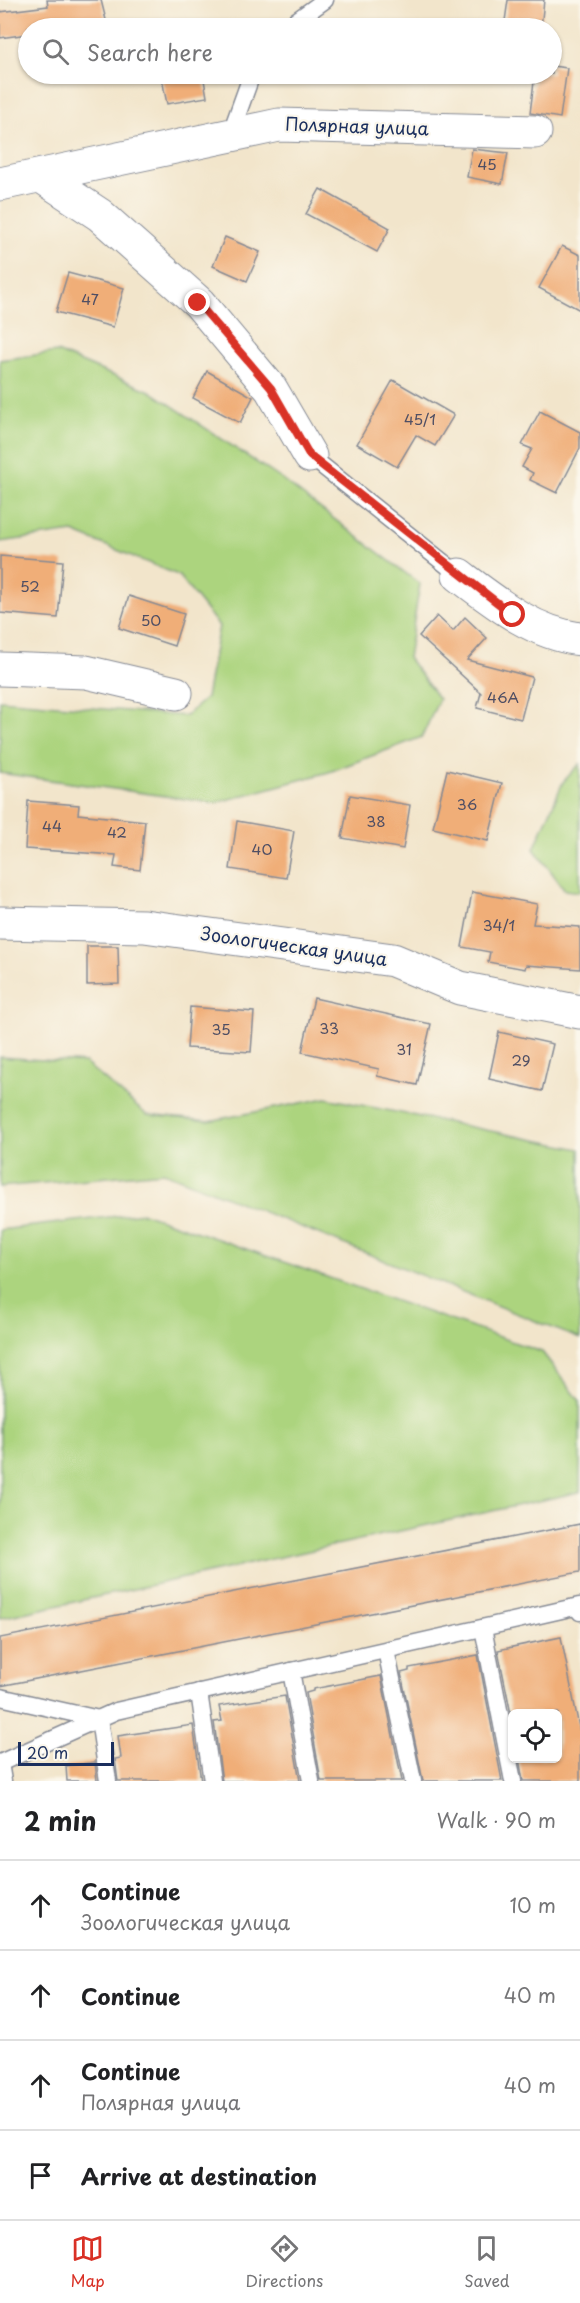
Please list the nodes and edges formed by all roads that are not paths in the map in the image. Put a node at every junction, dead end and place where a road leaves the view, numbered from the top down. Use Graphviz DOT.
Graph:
graph roads {
  1 [pos="325,0"];
  2 [pos="300,18"];
  3 [pos="248,84"];
  4 [pos="535,132"];
  5 [pos="230,135"];
  6 [pos="40,176"];
  7 [pos="0,184"];
  8 [pos="310,456"];
  9 [pos="459,575"];
  10 [pos="580,639"];
  11 [pos="0,669"];
  12 [pos="176,693"];
  13 [pos="0,923"];
  14 [pos="580,1012"];
  15 [pos="580,1608"];
  16 [pos="483,1628"];
  17 [pos="386,1650"];
  18 [pos="291,1671"];
  19 [pos="199,1692"];
  20 [pos="0,1697"];
  21 [pos="99,1719"];
  22 [pos="0,1763"];
  23 [pos="3,1781"];
  24 [pos="108,1781"];
  25 [pos="212,1781"];
  26 [pos="311,1781"];
  27 [pos="412,1781"];
  28 [pos="513,1781"];
  1 -- 2 [label="lane"];
  3 -- 5 [label="lane"];
  4 -- 5 [label="street, Полярная улица"];
  5 -- 6 [label="street, Полярная улица"];
  6 -- 7 [label="street, Полярная улица"];
  6 -- 8 [label="street"];
  8 -- 9 [label="lane"];
  9 -- 10 [label="street"];
  11 -- 12 [label="street"];
  13 -- 14 [label="street, Зоологическая улица"];
  15 -- 16 [label="lane"];
  16 -- 17 [label="lane"];
  16 -- 28 [label="lane"];
  17 -- 18 [label="lane"];
  17 -- 27 [label="lane"];
  18 -- 19 [label="lane"];
  18 -- 26 [label="lane"];
  19 -- 21 [label="lane"];
  19 -- 25 [label="lane"];
  20 -- 21 [label="lane"];
  21 -- 22 [label="lane"];
  21 -- 24 [label="lane"];
  22 -- 23 [label="lane"];
}
